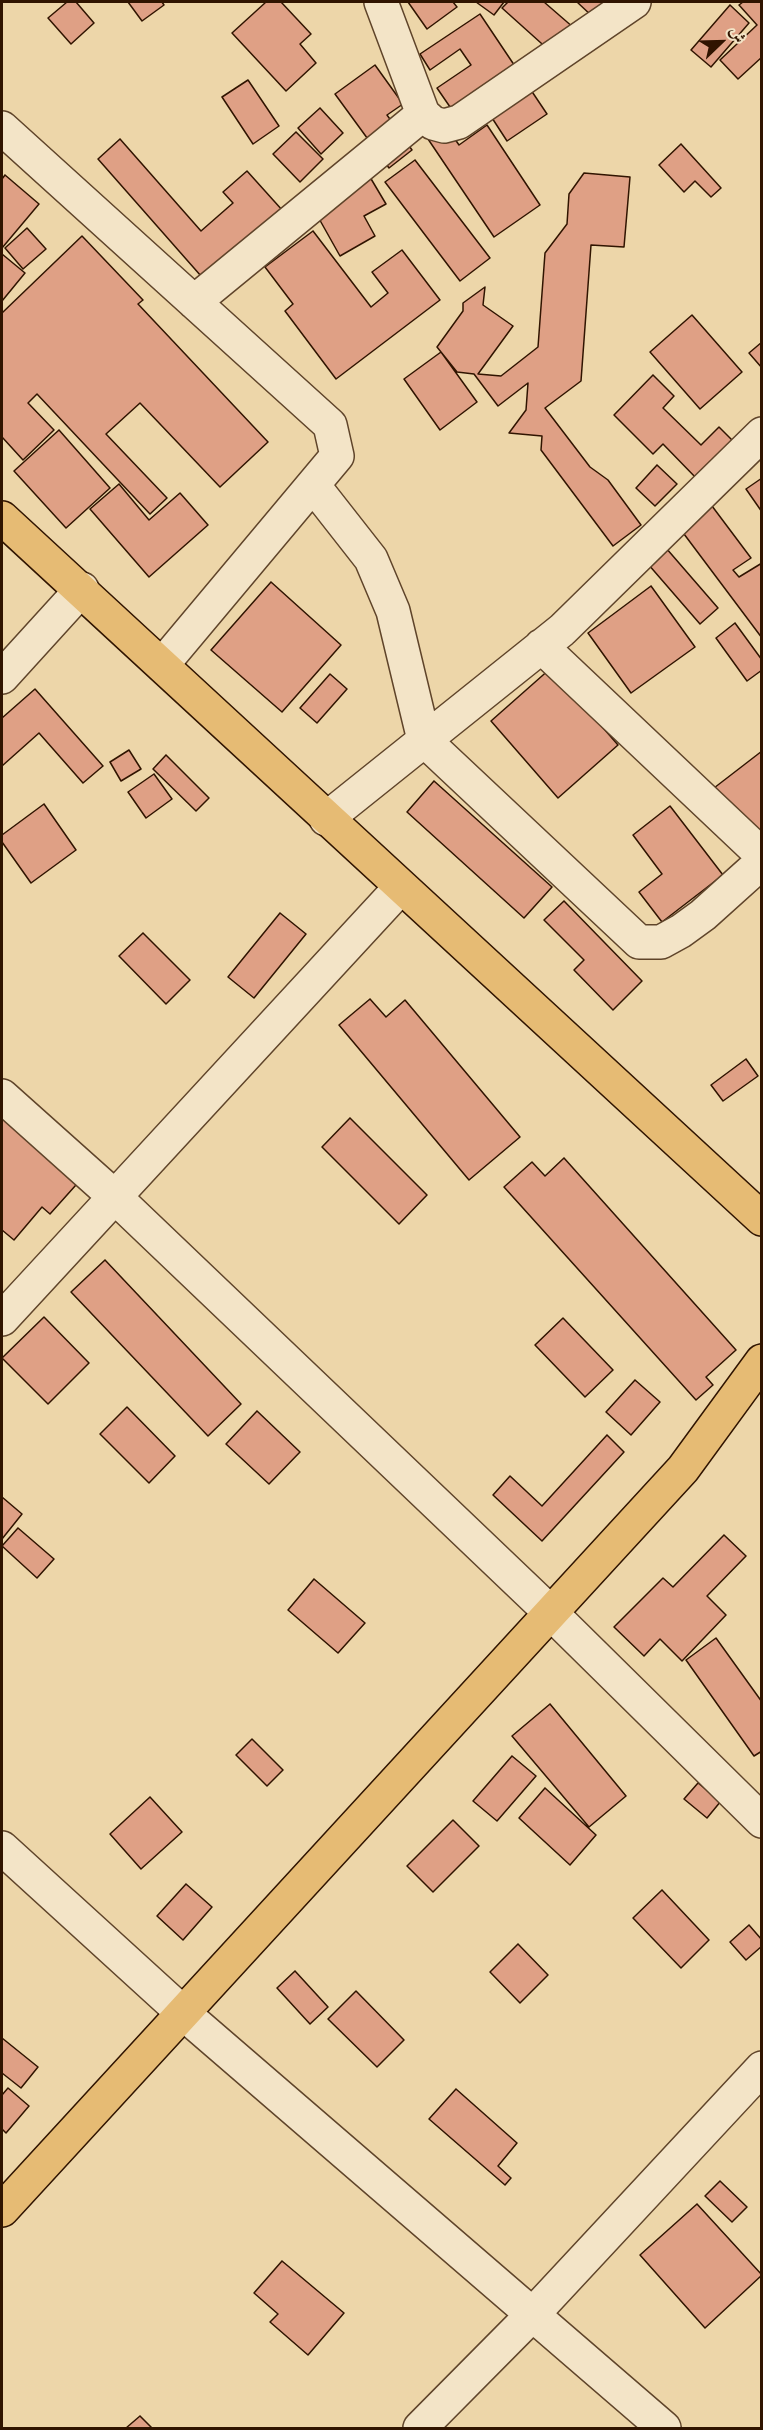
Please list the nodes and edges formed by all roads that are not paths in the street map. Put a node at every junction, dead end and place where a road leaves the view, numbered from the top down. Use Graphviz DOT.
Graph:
graph roads {
  1 [pos="381,2"];
  2 [pos="634,2"];
  3 [pos="423,114"];
  4 [pos="2,128"];
  5 [pos="194,303"];
  6 [pos="762,434"];
  7 [pos="313,485"];
  8 [pos="2,518"];
  9 [pos="82,589"];
  10 [pos="541,646"];
  11 [pos="162,664"];
  12 [pos="2,677"];
  13 [pos="424,740"];
  14 [pos="326,819"];
  15 [pos="762,855"];
  16 [pos="762,862"];
  17 [pos="400,888"];
  18 [pos="2,1096"];
  19 [pos="115,1197"];
  20 [pos="762,1219"];
  21 [pos="2,1319"];
  22 [pos="762,1361"];
  23 [pos="552,1614"];
  24 [pos="762,1821"];
  25 [pos="2,1848"];
  26 [pos="183,2013"];
  27 [pos="762,2068"];
  28 [pos="2,2210"];
  29 [pos="533,2314"];
  30 [pos="420,2428"];
  31 [pos="664,2428"];
  1 -- 3 [label="street"];
  2 -- 3 [label="street"];
  3 -- 5 [label="street"];
  4 -- 5 [label="street"];
  5 -- 7 [label="street"];
  6 -- 10 [label="street"];
  7 -- 11 [label="street"];
  7 -- 13 [label="street"];
  8 -- 9 [label="main road"];
  9 -- 11 [label="main road"];
  9 -- 12 [label="street"];
  10 -- 13 [label="street"];
  10 -- 15 [label="street"];
  11 -- 14 [label="main road"];
  13 -- 14 [label="street"];
  13 -- 16 [label="street"];
  14 -- 17 [label="main road"];
  17 -- 19 [label="street"];
  17 -- 20 [label="main road"];
  18 -- 19 [label="street"];
  19 -- 21 [label="street"];
  19 -- 23 [label="street"];
  22 -- 23 [label="main road"];
  23 -- 24 [label="street"];
  23 -- 26 [label="main road"];
  25 -- 26 [label="street"];
  26 -- 28 [label="main road"];
  26 -- 29 [label="street"];
  27 -- 29 [label="street"];
  29 -- 30 [label="street"];
  29 -- 31 [label="street"];
}
